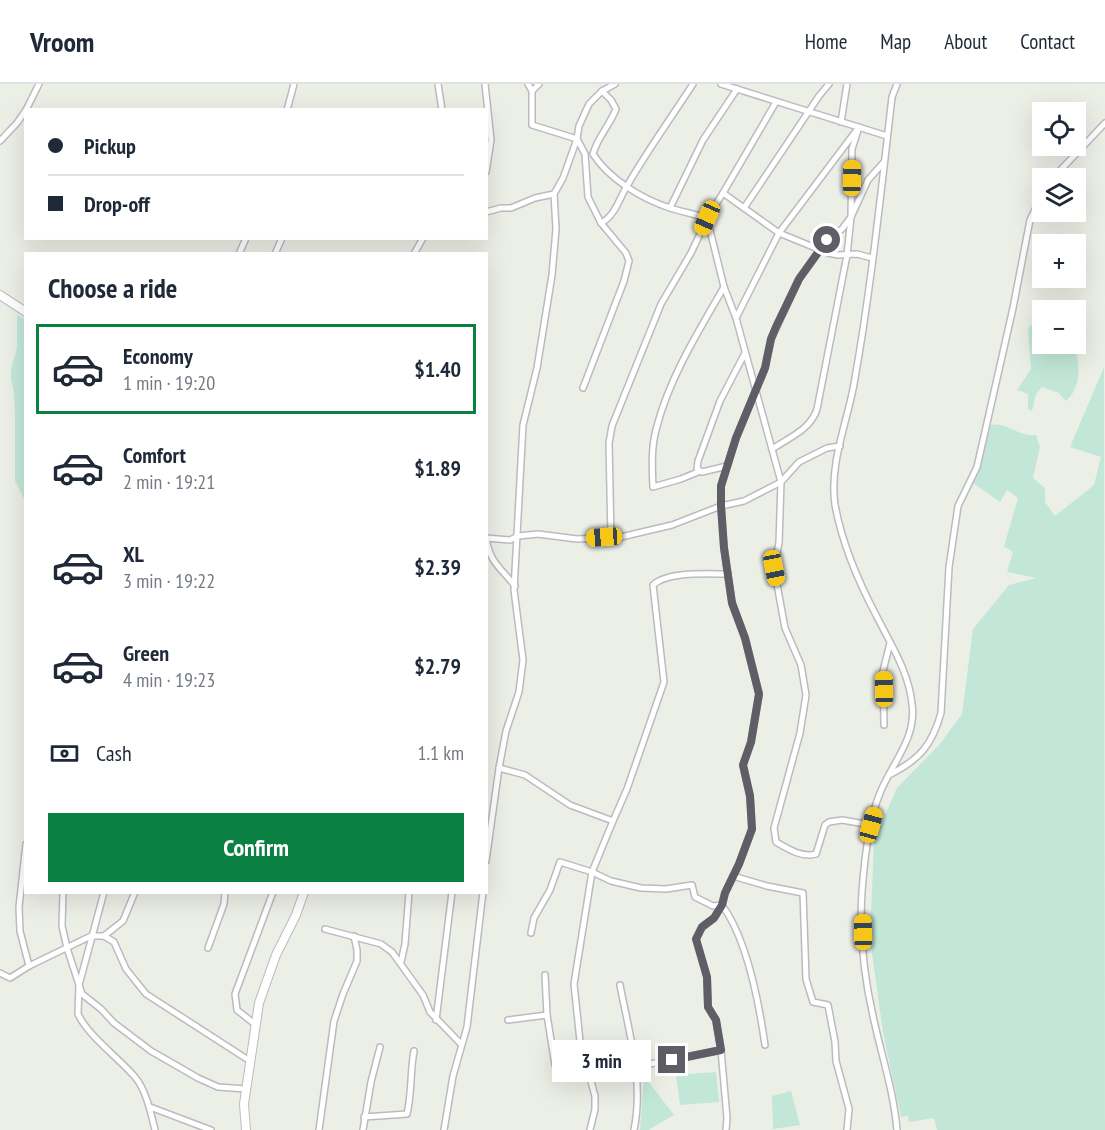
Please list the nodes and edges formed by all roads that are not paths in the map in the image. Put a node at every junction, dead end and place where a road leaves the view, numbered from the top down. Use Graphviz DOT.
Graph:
graph roads {
  1 [pos="39,84"];
  2 [pos="294,84"];
  3 [pos="438,84"];
  4 [pos="485,84"];
  5 [pos="528,84"];
  6 [pos="539,84"];
  7 [pos="615,84"];
  8 [pos="693,84"];
  9 [pos="720,84"];
  10 [pos="829,84"];
  11 [pos="848,84"];
  12 [pos="897,84"];
  13 [pos="737,89"];
  14 [pos="532,91"];
  15 [pos="602,91"];
  16 [pos="776,102"];
  17 [pos="27,108"];
  18 [pos="288,108"];
  19 [pos="442,108"];
  20 [pos="488,108"];
  21 [pos="488,112"];
  22 [pos="809,112"];
  23 [pos="24,113"];
  24 [pos="841,122"];
  25 [pos="1105,123"];
  26 [pos="859,127"];
  27 [pos="887,136"];
  28 [pos="577,139"];
  29 [pos="0,141"];
  30 [pos="488,159"];
  31 [pos="885,161"];
  32 [pos="1062,168"];
  33 [pos="627,186"];
  34 [pos="723,193"];
  35 [pos="554,194"];
  36 [pos="670,208"];
  37 [pos="744,208"];
  38 [pos="488,211"];
  39 [pos="851,216"];
  40 [pos="1032,216"];
  41 [pos="707,218"];
  42 [pos="601,223"];
  43 [pos="779,232"];
  44 [pos="820,249"];
  45 [pos="847,255"];
  46 [pos="872,258"];
  47 [pos="724,287"];
  48 [pos="0,295"];
  49 [pos="24,311"];
  50 [pos="736,318"];
  51 [pos="745,353"];
  52 [pos="583,388"];
  53 [pos="755,391"];
  54 [pos="840,446"];
  55 [pos="772,449"];
  56 [pos="727,466"];
  57 [pos="698,472"];
  58 [pos="781,482"];
  59 [pos="721,506"];
  60 [pos="518,536"];
  61 [pos="488,538"];
  62 [pos="611,538"];
  63 [pos="488,546"];
  64 [pos="728,574"];
  65 [pos="515,586"];
  66 [pos="891,642"];
  67 [pos="884,725"];
  68 [pos="499,768"];
  69 [pos="890,775"];
  70 [pos="613,821"];
  71 [pos="871,825"];
  72 [pos="488,847"];
  73 [pos="24,862"];
  74 [pos="592,872"];
  75 [pos="733,876"];
  76 [pos="63,894"];
  77 [pos="103,894"];
  78 [pos="134,894"];
  79 [pos="225,894"];
  80 [pos="272,894"];
  81 [pos="303,894"];
  82 [pos="409,894"];
  83 [pos="452,894"];
  84 [pos="483,894"];
  85 [pos="722,905"];
  86 [pos="325,928"];
  87 [pos="531,933"];
  88 [pos="91,936"];
  89 [pos="104,936"];
  90 [pos="354,936"];
  91 [pos="67,948"];
  92 [pos="208,948"];
  93 [pos="401,962"];
  94 [pos="29,966"];
  95 [pos="0,973"];
  96 [pos="545,975"];
  97 [pos="79,985"];
  98 [pos="620,985"];
  99 [pos="547,1015"];
  100 [pos="436,1020"];
  101 [pos="508,1020"];
  102 [pos="256,1025"];
  103 [pos="461,1044"];
  104 [pos="765,1045"];
  105 [pos="380,1047"];
  106 [pos="721,1050"];
  107 [pos="414,1052"];
  108 [pos="250,1061"];
  109 [pos="585,1063"];
  110 [pos="635,1067"];
  111 [pos="246,1089"];
  112 [pos="150,1107"];
  113 [pos="364,1118"];
  114 [pos="155,1130"];
  115 [pos="211,1130"];
  116 [pos="246,1130"];
  117 [pos="319,1130"];
  118 [pos="363,1130"];
  119 [pos="444,1130"];
  120 [pos="590,1130"];
  121 [pos="634,1130"];
  122 [pos="726,1130"];
  123 [pos="847,1130"];
  124 [pos="897,1130"];
  1 -- 17 [label="street"];
  2 -- 18 [label="street"];
  3 -- 19 [label="street"];
  4 -- 20 [label="street"];
  5 -- 14 [label="street"];
  6 -- 14 [label="street"];
  7 -- 15 [label="street"];
  8 -- 33 [label="street"];
  9 -- 13 [label="street"];
  10 -- 22 [label="street"];
  11 -- 24 [label="street"];
  12 -- 27 [label="street"];
  13 -- 16 [label="street"];
  13 -- 36 [label="street"];
  14 -- 28 [label="street"];
  15 -- 28 [label="street"];
  15 -- 33 [label="street"];
  16 -- 22 [label="street"];
  16 -- 34 [label="street"];
  21 -- 30 [label="street"];
  22 -- 24 [label="street"];
  22 -- 37 [label="street"];
  23 -- 29 [label="street"];
  24 -- 26 [label="street"];
  25 -- 32 [label="street"];
  26 -- 27 [label="street"];
  26 -- 39 [label="street"];
  26 -- 43 [label="street"];
  27 -- 31 [label="street"];
  28 -- 35 [label="street"];
  28 -- 42 [label="street"];
  31 -- 39 [label="street"];
  31 -- 46 [label="street"];
  33 -- 36 [label="street"];
  33 -- 42 [label="street"];
  34 -- 37 [label="street"];
  34 -- 41 [label="street"];
  35 -- 38 [label="street"];
  35 -- 60 [label="street"];
  36 -- 41 [label="street"];
  37 -- 43 [label="street"];
  39 -- 44 [label="street"];
  39 -- 45 [label="street"];
  40 -- 69 [label="street"];
  41 -- 47 [label="street"];
  41 -- 62 [label="street"];
  42 -- 52 [label="street"];
  43 -- 44 [label="street"];
  43 -- 50 [label="street"];
  44 -- 45 [label="street"];
  44 -- 53 [label="street"];
  45 -- 46 [label="street"];
  45 -- 55 [label="street"];
  46 -- 54 [label="street"];
  47 -- 50 [label="street"];
  47 -- 57 [label="street"];
  48 -- 49 [label="main road"];
  50 -- 51 [label="street"];
  51 -- 53 [label="street"];
  51 -- 57 [label="street"];
  53 -- 55 [label="street"];
  53 -- 56 [label="street"];
  54 -- 58 [label="street"];
  54 -- 66 [label="street"];
  55 -- 58 [label="street"];
  56 -- 57 [label="street"];
  56 -- 59 [label="street"];
  58 -- 59 [label="street"];
  58 -- 71 [label="street"];
  59 -- 62 [label="street"];
  59 -- 64 [label="street"];
  60 -- 61 [label="street"];
  60 -- 62 [label="street"];
  60 -- 65 [label="street"];
  63 -- 65 [label="street"];
  64 -- 70 [label="street"];
  64 -- 75 [label="street"];
  65 -- 68 [label="street"];
  66 -- 67 [label="street"];
  66 -- 69 [label="street"];
  68 -- 70 [label="street"];
  68 -- 72 [label="street"];
  69 -- 71 [label="street"];
  70 -- 74 [label="street"];
  71 -- 124 [label="street"];
  73 -- 94 [label="street"];
  74 -- 85 [label="street"];
  74 -- 87 [label="street"];
  74 -- 109 [label="street"];
  75 -- 85 [label="street"];
  75 -- 123 [label="street"];
  76 -- 91 [label="street"];
  77 -- 88 [label="street"];
  78 -- 89 [label="street"];
  79 -- 92 [label="street"];
  80 -- 102 [label="street"];
  81 -- 102 [label="main road"];
  82 -- 93 [label="street"];
  83 -- 100 [label="street"];
  84 -- 103 [label="street"];
  85 -- 104 [label="street"];
  85 -- 106 [label="street"];
  86 -- 90 [label="street"];
  88 -- 89 [label="street"];
  88 -- 91 [label="street"];
  88 -- 97 [label="street"];
  89 -- 108 [label="street"];
  90 -- 93 [label="street"];
  90 -- 117 [label="street"];
  91 -- 94 [label="street"];
  91 -- 97 [label="street"];
  93 -- 100 [label="street"];
  94 -- 95 [label="street"];
  96 -- 99 [label="street"];
  97 -- 111 [label="street"];
  97 -- 112 [label="street"];
  98 -- 110 [label="street"];
  99 -- 101 [label="street"];
  99 -- 109 [label="street"];
  100 -- 103 [label="street"];
  102 -- 108 [label="main road"];
  103 -- 119 [label="street"];
  105 -- 113 [label="street"];
  106 -- 110 [label="street"];
  106 -- 122 [label="street"];
  107 -- 113 [label="street"];
  108 -- 111 [label="main road"];
  109 -- 120 [label="street"];
  110 -- 121 [label="street"];
  111 -- 116 [label="main road"];
  112 -- 114 [label="street"];
  112 -- 115 [label="street"];
  113 -- 118 [label="street"];
}
